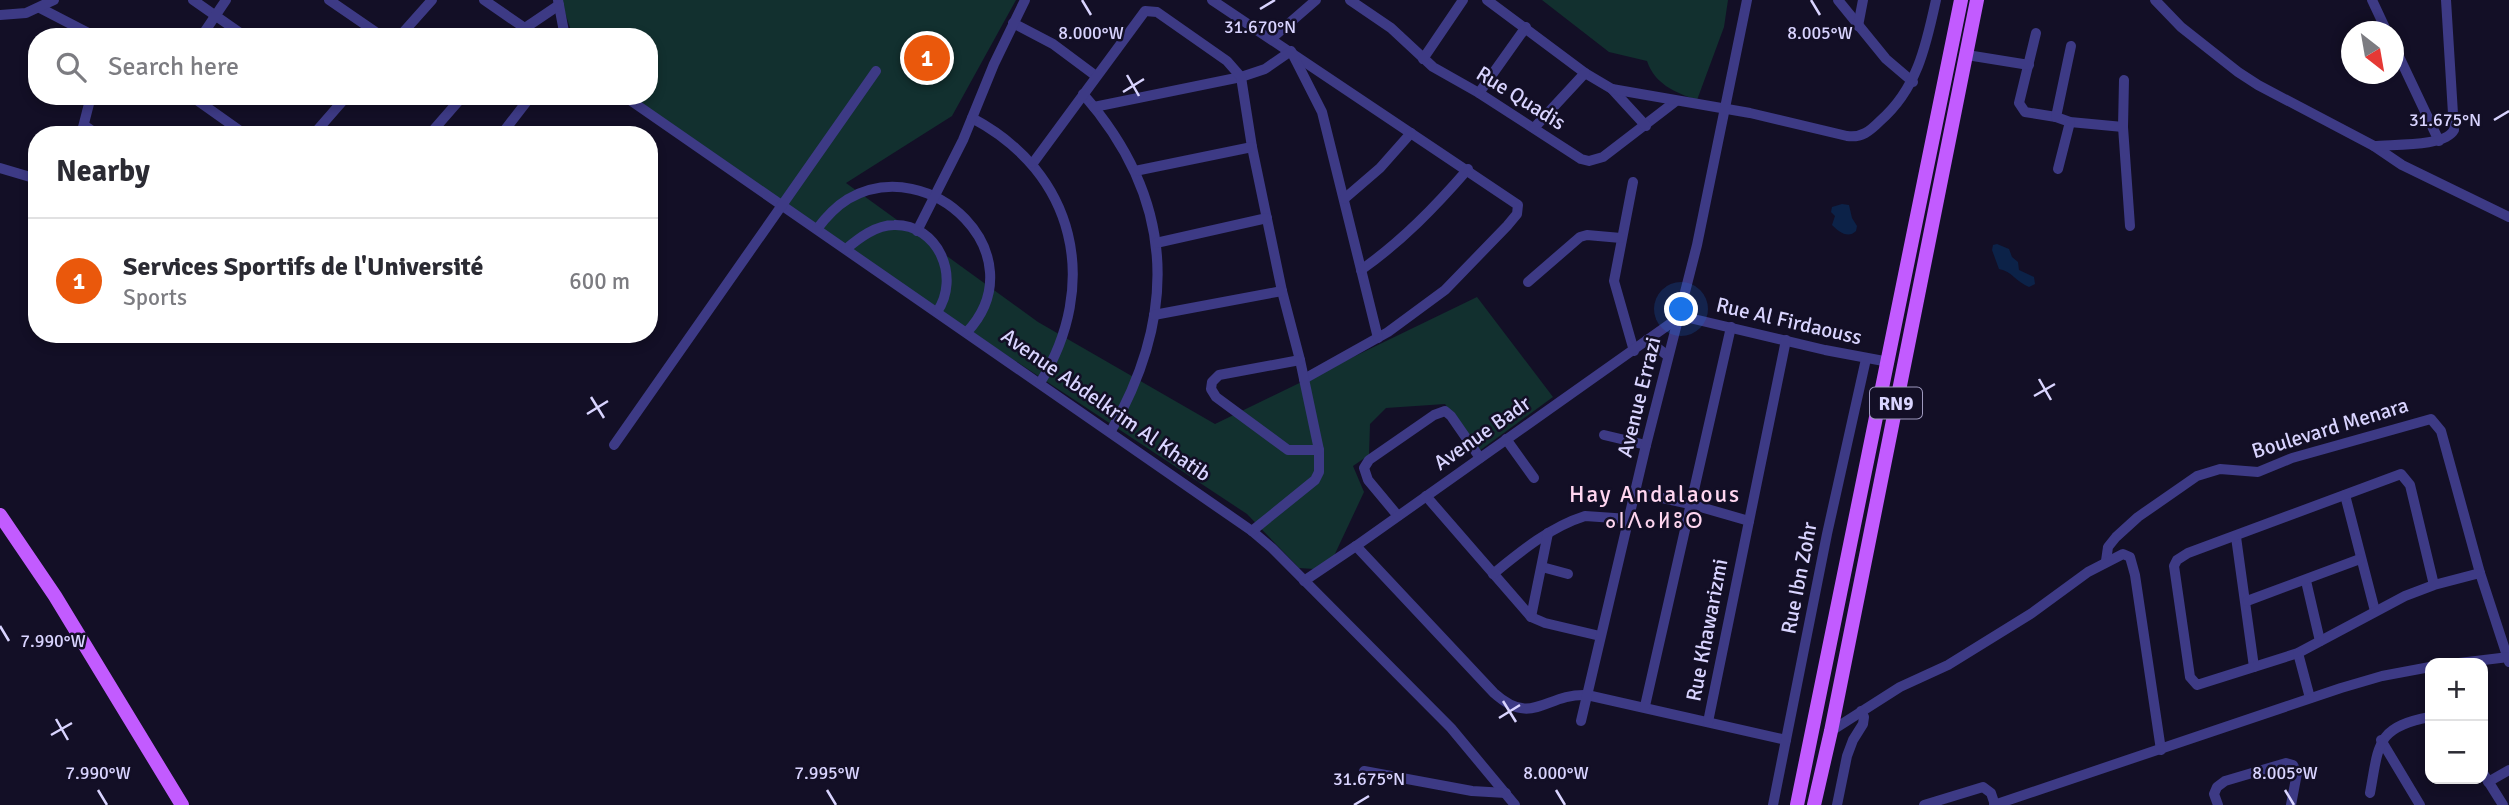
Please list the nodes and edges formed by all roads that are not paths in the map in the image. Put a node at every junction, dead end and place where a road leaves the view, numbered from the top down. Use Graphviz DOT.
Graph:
graph roads {
  1 [pos="54,0"];
  2 [pos="192,0"];
  3 [pos="226,0"];
  4 [pos="329,0"];
  5 [pos="432,0"];
  6 [pos="484,0"];
  7 [pos="1025,0"];
  8 [pos="1212,0"];
  9 [pos="1316,0"];
  10 [pos="1350,0"];
  11 [pos="1463,0"];
  12 [pos="1487,0"];
  13 [pos="1747,0"];
  14 [pos="1838,0"];
  15 [pos="1863,0"];
  16 [pos="1936,0"];
  17 [pos="1961,0"];
  18 [pos="1978,0"];
  19 [pos="2155,0"];
  20 [pos="2372,0"];
  21 [pos="2446,0"];
  22 [pos="559,3"];
  23 [pos="40,8"];
  24 [pos="0,15"];
  25 [pos="215,15"];
  26 [pos="2382,21"];
  27 [pos="1013,23"];
  28 [pos="1858,26"];
  29 [pos="1527,27"];
  30 [pos="79,28"];
  31 [pos="207,28"];
  32 [pos="233,28"];
  33 [pos="370,28"];
  34 [pos="407,28"];
  35 [pos="525,28"];
  36 [pos="563,28"];
  37 [pos="2036,33"];
  38 [pos="1271,39"];
  39 [pos="2071,46"];
  40 [pos="1291,51"];
  41 [pos="1966,55"];
  42 [pos="1423,59"];
  43 [pos="2029,65"];
  44 [pos="2404,69"];
  45 [pos="876,71"];
  46 [pos="1585,73"];
  47 [pos="1097,76"];
  48 [pos="1241,77"];
  49 [pos="2124,80"];
  50 [pos="1913,82"];
  51 [pos="1612,89"];
  52 [pos="1479,93"];
  53 [pos="1083,94"];
  54 [pos="1676,102"];
  55 [pos="89,105"];
  56 [pos="204,105"];
  57 [pos="335,105"];
  58 [pos="455,105"];
  59 [pos="524,105"];
  60 [pos="637,105"];
  61 [pos="1094,107"];
  62 [pos="1725,109"];
  63 [pos="2056,117"];
  64 [pos="972,118"];
  65 [pos="2070,122"];
  66 [pos="83,126"];
  67 [pos="233,126"];
  68 [pos="320,126"];
  69 [pos="437,126"];
  70 [pos="508,126"];
  71 [pos="1646,126"];
  72 [pos="2123,127"];
  73 [pos="1534,128"];
  74 [pos="1411,133"];
  75 [pos="2439,141"];
  76 [pos="2374,146"];
  77 [pos="1252,147"];
  78 [pos="1033,163"];
  79 [pos="0,168"];
  80 [pos="1468,169"];
  81 [pos="2058,169"];
  82 [pos="1135,171"];
  83 [pos="28,176"];
  84 [pos="1633,182"];
  85 [pos="935,196"];
  86 [pos="1344,200"];
  87 [pos="782,205"];
  88 [pos="2508,213"];
  89 [pos="1267,218"];
  90 [pos="2130,226"];
  91 [pos="817,229"];
  92 [pos="916,231"];
  93 [pos="1621,238"];
  94 [pos="1156,243"];
  95 [pos="846,249"];
  96 [pos="1361,270"];
  97 [pos="1528,282"];
  98 [pos="1282,291"];
  99 [pos="937,312"];
  100 [pos="1154,315"];
  101 [pos="1681,316"];
  102 [pos="1731,327"];
  103 [pos="967,332"];
  104 [pos="1378,338"];
  105 [pos="1647,340"];
  106 [pos="1786,340"];
  107 [pos="1634,351"];
  108 [pos="1668,356"];
  109 [pos="1866,359"];
  110 [pos="1300,360"];
  111 [pos="1889,362"];
  112 [pos="1304,379"];
  113 [pos="1040,383"];
  114 [pos="1111,431"];
  115 [pos="1604,435"];
  116 [pos="1506,439"];
  117 [pos="614,444"];
  118 [pos="1646,445"];
  119 [pos="1319,450"];
  120 [pos="1480,458"];
  121 [pos="1534,478"];
  122 [pos="1635,492"];
  123 [pos="2345,495"];
  124 [pos="1426,496"];
  125 [pos="1690,504"];
  126 [pos="0,515"];
  127 [pos="1398,516"];
  128 [pos="1629,519"];
  129 [pos="1749,521"];
  130 [pos="1252,531"];
  131 [pos="1548,533"];
  132 [pos="2236,537"];
  133 [pos="1356,546"];
  134 [pos="2360,559"];
  135 [pos="2106,561"];
  136 [pos="1542,567"];
  137 [pos="2480,573"];
  138 [pos="1493,574"];
  139 [pos="1568,574"];
  140 [pos="1304,580"];
  141 [pos="2306,580"];
  142 [pos="2434,585"];
  143 [pos="2247,601"];
  144 [pos="2375,611"];
  145 [pos="1531,617"];
  146 [pos="1600,636"];
  147 [pos="2320,642"];
  148 [pos="2298,653"];
  149 [pos="2508,659"];
  150 [pos="2488,661"];
  151 [pos="2255,667"];
  152 [pos="2425,668"];
  153 [pos="1587,695"];
  154 [pos="2310,698"];
  155 [pos="1645,706"];
  156 [pos="1861,711"];
  157 [pos="2425,719"];
  158 [pos="1581,721"];
  159 [pos="1708,722"];
  160 [pos="1831,731"];
  161 [pos="1786,740"];
  162 [pos="2381,740"];
  163 [pos="2161,750"];
  164 [pos="2509,770"];
  165 [pos="1364,771"];
  166 [pos="2488,776"];
  167 [pos="2488,780"];
  168 [pos="1506,793"];
  169 [pos="2370,793"];
  170 [pos="182,805"];
  171 [pos="1515,805"];
  172 [pos="1773,805"];
  173 [pos="1797,805"];
  174 [pos="1814,805"];
  175 [pos="1837,805"];
  176 [pos="1924,805"];
  177 [pos="1994,805"];
  178 [pos="2218,805"];
  179 [pos="2291,805"];
  180 [pos="2420,805"];
  181 [pos="2504,805"];
  1 -- 23 [label="street"];
  2 -- 25 [label="street"];
  3 -- 25 [label="street"];
  4 -- 33 [label="street"];
  5 -- 34 [label="street"];
  6 -- 35 [label="street"];
  7 -- 27 [label="street"];
  8 -- 38 [label="street"];
  9 -- 38 [label="street"];
  10 -- 42 [label="street, Rue Quadis"];
  11 -- 42 [label="street"];
  12 -- 29 [label="street"];
  13 -- 62 [label="street, Avenue Errazi"];
  14 -- 28 [label="street"];
  15 -- 28 [label="street"];
  16 -- 50 [label="street"];
  17 -- 111 [label="main road, RN9"];
  18 -- 41 [label="main road, RN9"];
  19 -- 76 [label="street"];
  20 -- 26 [label="street"];
  21 -- 75 [label="street"];
  22 -- 35 [label="street"];
  22 -- 36 [label="street"];
  23 -- 24 [label="street"];
  23 -- 30 [label="street"];
  25 -- 31 [label="street"];
  25 -- 32 [label="street"];
  27 -- 47 [label="street"];
  27 -- 64 [label="street"];
  28 -- 50 [label="street"];
  29 -- 46 [label="street"];
  29 -- 52 [label="street"];
  37 -- 43 [label="street"];
  38 -- 40 [label="street"];
  39 -- 63 [label="street"];
  40 -- 48 [label="street"];
  40 -- 74 [label="street"];
  40 -- 86 [label="street"];
  41 -- 43 [label="street"];
  41 -- 160 [label="main road, RN9"];
  42 -- 52 [label="street, Rue Quadis"];
  43 -- 63 [label="street"];
  44 -- 75 [label="street"];
  45 -- 87 [label="street"];
  46 -- 51 [label="street"];
  46 -- 73 [label="street"];
  47 -- 48 [label="street"];
  47 -- 53 [label="street"];
  48 -- 61 [label="street"];
  48 -- 77 [label="street"];
  49 -- 72 [label="street"];
  50 -- 62 [label="street"];
  51 -- 54 [label="street"];
  51 -- 71 [label="street"];
  52 -- 73 [label="street, Rue Quadis"];
  53 -- 61 [label="street"];
  53 -- 78 [label="street"];
  54 -- 62 [label="street"];
  54 -- 71 [label="street, Rue Quadis"];
  55 -- 66 [label="street"];
  56 -- 67 [label="street"];
  57 -- 68 [label="street"];
  58 -- 69 [label="street"];
  59 -- 70 [label="street"];
  60 -- 87 [label="street, Avenue Abdelkrim Al Khatib"];
  61 -- 82 [label="street"];
  62 -- 101 [label="street, Avenue Errazi"];
  63 -- 65 [label="street"];
  64 -- 78 [label="street"];
  64 -- 85 [label="street"];
  65 -- 72 [label="street"];
  65 -- 81 [label="street"];
  71 -- 73 [label="street, Rue Quadis"];
  72 -- 90 [label="street"];
  74 -- 80 [label="street"];
  74 -- 86 [label="street"];
  75 -- 76 [label="street"];
  76 -- 88 [label="street"];
  77 -- 82 [label="street"];
  77 -- 89 [label="street"];
  78 -- 113 [label="street"];
  79 -- 83 [label="street"];
  80 -- 96 [label="street"];
  80 -- 104 [label="street"];
  82 -- 94 [label="street"];
  84 -- 93 [label="street"];
  85 -- 91 [label="street"];
  85 -- 92 [label="street"];
  85 -- 103 [label="street"];
  86 -- 96 [label="street"];
  87 -- 91 [label="street, Avenue Abdelkrim Al Khatib"];
  87 -- 117 [label="street"];
  89 -- 94 [label="street"];
  89 -- 98 [label="street"];
  91 -- 95 [label="street, Avenue Abdelkrim Al Khatib"];
  92 -- 95 [label="street"];
  92 -- 99 [label="street"];
  93 -- 97 [label="street"];
  93 -- 107 [label="street"];
  94 -- 100 [label="street"];
  95 -- 99 [label="street, Avenue Abdelkrim Al Khatib"];
  96 -- 104 [label="street"];
  98 -- 100 [label="street"];
  98 -- 110 [label="street"];
  99 -- 103 [label="street, Avenue Abdelkrim Al Khatib"];
  100 -- 114 [label="street"];
  101 -- 102 [label="street, Rue Al Firdaouss"];
  101 -- 105 [label="street, Avenue Badr"];
  101 -- 108 [label="street, Avenue Errazi"];
  102 -- 106 [label="street, Rue Al Firdaouss"];
  102 -- 125 [label="street"];
  103 -- 113 [label="street, Avenue Abdelkrim Al Khatib"];
  104 -- 112 [label="street"];
  105 -- 107 [label="street, Avenue Badr"];
  105 -- 108 [label="street"];
  106 -- 109 [label="street, Rue Al Firdaouss"];
  106 -- 129 [label="street, Rue Khawarizmi"];
  107 -- 116 [label="street, Avenue Badr"];
  108 -- 118 [label="street, Avenue Errazi"];
  109 -- 111 [label="street, Rue Al Firdaouss"];
  109 -- 161 [label="street, Rue Ibn Zohr"];
  110 -- 112 [label="street"];
  110 -- 119 [label="street"];
  111 -- 173 [label="main road, RN9"];
  112 -- 119 [label="street"];
  113 -- 114 [label="street, Avenue Abdelkrim Al Khatib"];
  114 -- 130 [label="street, Avenue Abdelkrim Al Khatib"];
  115 -- 118 [label="street"];
  116 -- 120 [label="street, Avenue Badr"];
  116 -- 121 [label="street"];
  118 -- 122 [label="street, Avenue Errazi"];
  119 -- 130 [label="street"];
  120 -- 124 [label="street, Avenue Badr"];
  120 -- 127 [label="street"];
  122 -- 125 [label="street"];
  122 -- 128 [label="street, Avenue Errazi"];
  123 -- 132 [label="street"];
  123 -- 134 [label="street"];
  123 -- 142 [label="street"];
  124 -- 127 [label="street, Avenue Badr"];
  124 -- 138 [label="street"];
  125 -- 129 [label="street"];
  125 -- 155 [label="street"];
  126 -- 170 [label="main road"];
  127 -- 133 [label="street, Avenue Badr"];
  128 -- 131 [label="street"];
  128 -- 146 [label="street, Avenue Errazi"];
  129 -- 159 [label="street, Rue Khawarizmi"];
  130 -- 140 [label="street, Avenue Abdelkrim Al Khatib"];
  131 -- 136 [label="street"];
  131 -- 138 [label="street"];
  132 -- 143 [label="street"];
  132 -- 151 [label="street"];
  133 -- 140 [label="street, Avenue Badr"];
  133 -- 153 [label="street"];
  134 -- 141 [label="street"];
  134 -- 144 [label="street"];
  135 -- 137 [label="street, Boulevard Menara"];
  135 -- 156 [label="street"];
  135 -- 163 [label="street"];
  136 -- 139 [label="street"];
  136 -- 145 [label="street"];
  137 -- 142 [label="street"];
  137 -- 149 [label="street, Boulevard Menara"];
  138 -- 145 [label="street"];
  140 -- 168 [label="street, Avenue Abdelkrim Al Khatib"];
  141 -- 143 [label="street"];
  141 -- 147 [label="street"];
  142 -- 144 [label="street"];
  143 -- 151 [label="street"];
  144 -- 147 [label="street"];
  145 -- 146 [label="street"];
  146 -- 153 [label="street, Avenue Errazi"];
  147 -- 148 [label="street"];
  148 -- 151 [label="street"];
  148 -- 154 [label="street"];
  149 -- 150 [label="street"];
  152 -- 154 [label="street"];
  153 -- 155 [label="street"];
  153 -- 158 [label="street, Avenue Errazi"];
  154 -- 163 [label="street"];
  155 -- 159 [label="street"];
  156 -- 160 [label="street"];
  156 -- 175 [label="street"];
  157 -- 162 [label="street"];
  159 -- 161 [label="street"];
  160 -- 174 [label="main road, RN9"];
  161 -- 172 [label="street, Rue Ibn Zohr"];
  162 -- 169 [label="street"];
  162 -- 180 [label="street"];
  163 -- 177 [label="street"];
  164 -- 166 [label="street"];
  165 -- 168 [label="street"];
  167 -- 181 [label="street"];
  168 -- 171 [label="street, Avenue Abdelkrim Al Khatib"];
  176 -- 177 [label="street"];
  178 -- 179 [label="street"];
}
